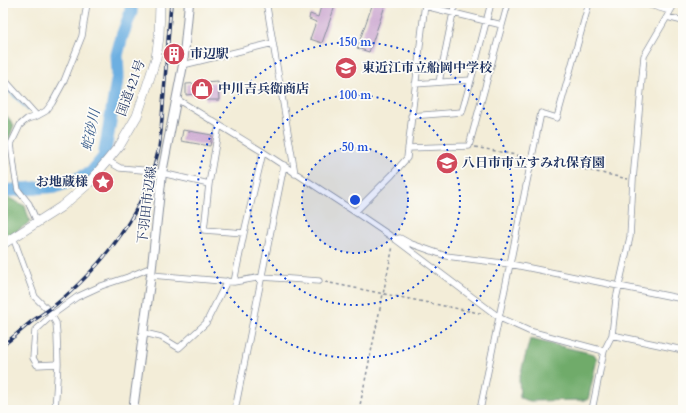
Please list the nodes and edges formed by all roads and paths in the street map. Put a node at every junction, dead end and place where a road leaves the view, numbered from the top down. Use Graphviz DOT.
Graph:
graph roads {
  1 [pos="87,3"];
  2 [pos="160,3"];
  3 [pos="264,3"];
  4 [pos="455,3"];
  5 [pos="491,3"];
  6 [pos="508,3"];
  7 [pos="589,3"];
  8 [pos="643,3"];
  9 [pos="675,3"];
  10 [pos="190,4"];
  11 [pos="425,5"];
  12 [pos="670,11"];
  13 [pos="453,13"];
  14 [pos="667,17"];
  15 [pos="486,21"];
  16 [pos="683,21"];
  17 [pos="502,25"];
  18 [pos="272,43"];
  19 [pos="183,65"];
  20 [pos="3,78"];
  21 [pos="471,80"];
  22 [pos="439,82"];
  23 [pos="415,84"];
  24 [pos="176,98"];
  25 [pos="37,116"];
  26 [pos="411,116"];
  27 [pos="219,125"];
  28 [pos="469,146"];
  29 [pos="408,148"];
  30 [pos="263,152"];
  31 [pos="532,158"];
  32 [pos="108,161"];
  33 [pos="284,166"];
  34 [pos="162,173"];
  35 [pos="295,174"];
  36 [pos="633,180"];
  37 [pos="209,184"];
  38 [pos="355,212"];
  39 [pos="37,222"];
  40 [pos="244,233"];
  41 [pos="14,237"];
  42 [pos="395,239"];
  43 [pos="3,244"];
  44 [pos="510,264"];
  45 [pos="151,271"];
  46 [pos="262,277"];
  47 [pos="230,281"];
  48 [pos="319,281"];
  49 [pos="619,287"];
  50 [pos="683,300"];
  51 [pos="485,314"];
  52 [pos="52,315"];
  53 [pos="500,318"];
  54 [pos="144,333"];
  55 [pos="612,335"];
  56 [pos="683,350"];
  57 [pos="604,351"];
  58 [pos="58,364"];
  59 [pos="56,410"];
  60 [pos="133,410"];
  61 [pos="235,410"];
  62 [pos="358,410"];
  63 [pos="480,410"];
  64 [pos="592,410"];
  1 -- 25 [label="street"];
  2 -- 32 [label="highway, 国道421号"];
  3 -- 18 [label="street"];
  4 -- 13 [label="street"];
  5 -- 15 [label="street"];
  6 -- 17 [label="street"];
  7 -- 31 [label="street"];
  8 -- 12 [label="street"];
  9 -- 12 [label="street"];
  10 -- 19 [label="main road, 下羽田市辺線"];
  11 -- 13 [label="street"];
  11 -- 23 [label="street"];
  12 -- 14 [label="street"];
  13 -- 15 [label="street"];
  13 -- 22 [label="street"];
  14 -- 16 [label="street"];
  14 -- 36 [label="street"];
  15 -- 17 [label="street"];
  15 -- 21 [label="street"];
  17 -- 28 [label="street"];
  18 -- 19 [label="street"];
  18 -- 35 [label="street"];
  19 -- 24 [label="main road, 下羽田市辺線"];
  20 -- 25 [label="street"];
  21 -- 22 [label="street"];
  21 -- 26 [label="street"];
  22 -- 23 [label="street"];
  23 -- 26 [label="street"];
  24 -- 27 [label="street"];
  24 -- 34 [label="main road, 下羽田市辺線"];
  25 -- 39 [label="street"];
  26 -- 29 [label="street"];
  27 -- 30 [label="street"];
  27 -- 37 [label="street"];
  28 -- 29 [label="street"];
  28 -- 31 [label="path"];
  29 -- 38 [label="street"];
  30 -- 33 [label="street"];
  30 -- 40 [label="street"];
  31 -- 36 [label="path"];
  31 -- 44 [label="street"];
  32 -- 34 [label="street"];
  32 -- 39 [label="highway, 国道421号"];
  33 -- 35 [label="street"];
  33 -- 46 [label="street"];
  34 -- 37 [label="street"];
  34 -- 45 [label="main road, 下羽田市辺線"];
  35 -- 38 [label="street"];
  36 -- 49 [label="street"];
  37 -- 40 [label="street"];
  38 -- 42 [label="street"];
  39 -- 41 [label="highway, 国道421号"];
  40 -- 47 [label="street"];
  41 -- 43 [label="highway, 国道421号"];
  41 -- 52 [label="street"];
  42 -- 44 [label="street"];
  42 -- 53 [label="street"];
  42 -- 62 [label="path"];
  44 -- 49 [label="street"];
  44 -- 53 [label="street"];
  45 -- 47 [label="street"];
  45 -- 52 [label="street"];
  45 -- 54 [label="main road, 下羽田市辺線"];
  46 -- 47 [label="street"];
  46 -- 48 [label="street"];
  46 -- 61 [label="street"];
  47 -- 54 [label="street"];
  48 -- 51 [label="path"];
  49 -- 50 [label="street"];
  49 -- 55 [label="street"];
  52 -- 58 [label="street"];
  52 -- 58 [label="street"];
  53 -- 57 [label="street"];
  53 -- 63 [label="street"];
  54 -- 60 [label="main road, 下羽田市辺線"];
  55 -- 56 [label="street"];
  55 -- 57 [label="street"];
  57 -- 64 [label="street"];
  58 -- 59 [label="street"];
}
